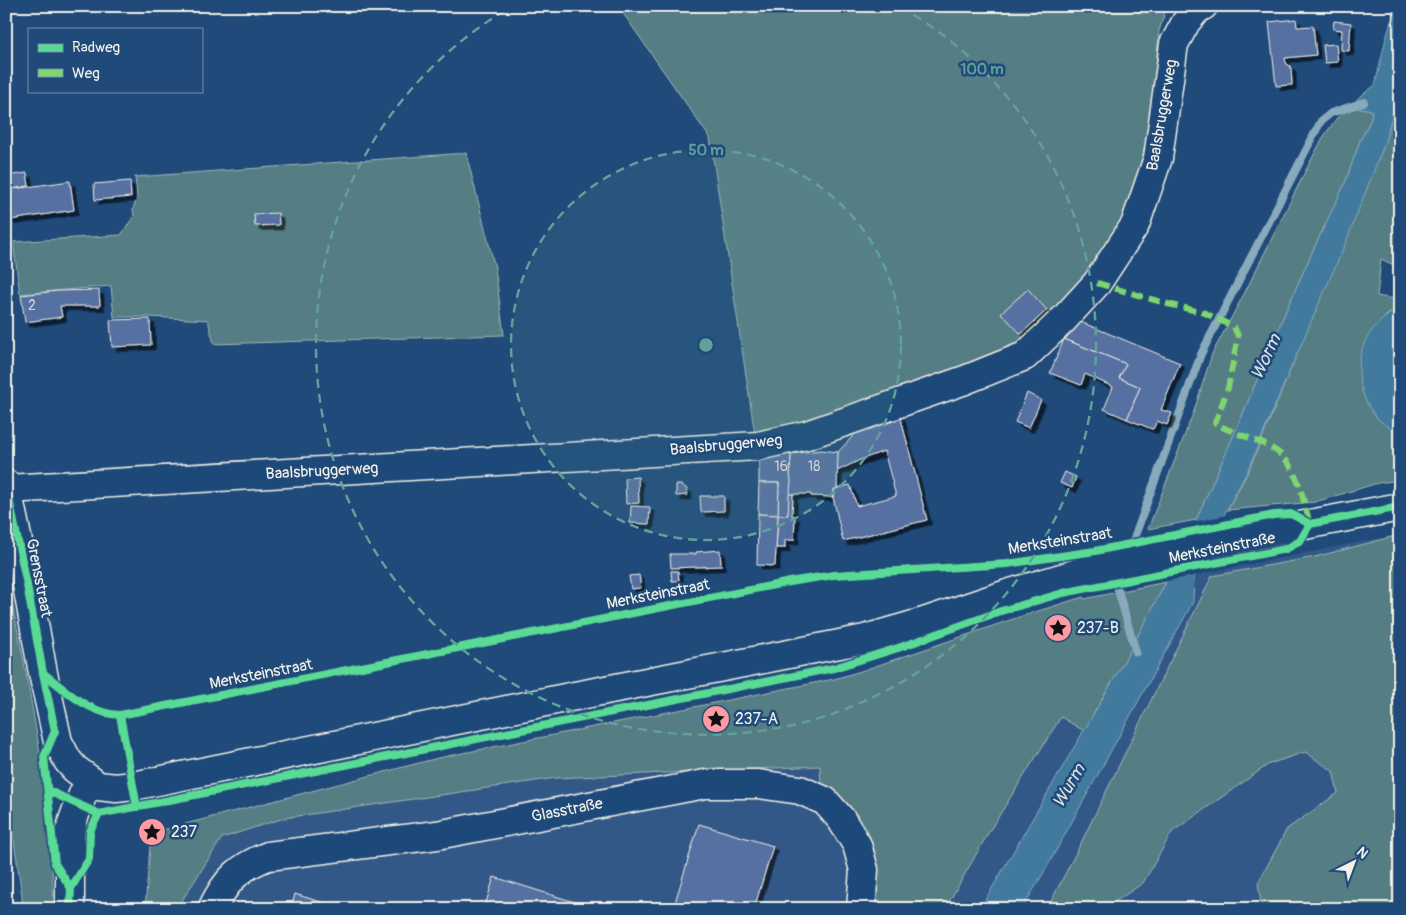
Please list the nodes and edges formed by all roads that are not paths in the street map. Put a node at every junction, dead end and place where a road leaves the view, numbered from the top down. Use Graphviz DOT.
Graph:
graph roads {
  1 [pos="1203,6"];
  2 [pos="7,486"];
  3 [pos="1400,507"];
  4 [pos="1193,549"];
  5 [pos="90,780"];
  6 [pos="70,909"];
  7 [pos="212,909"];
  8 [pos="861,909"];
  1 -- 2 [label="street, Baalsbruggerweg"];
  2 -- 5 [label="street, Grensstraat"];
  3 -- 4 [label="street, Merksteinstraße"];
  4 -- 5 [label="street, Merksteinstraat"];
  5 -- 6 [label="street"];
  7 -- 8 [label="street, Glasstraße"];
}
